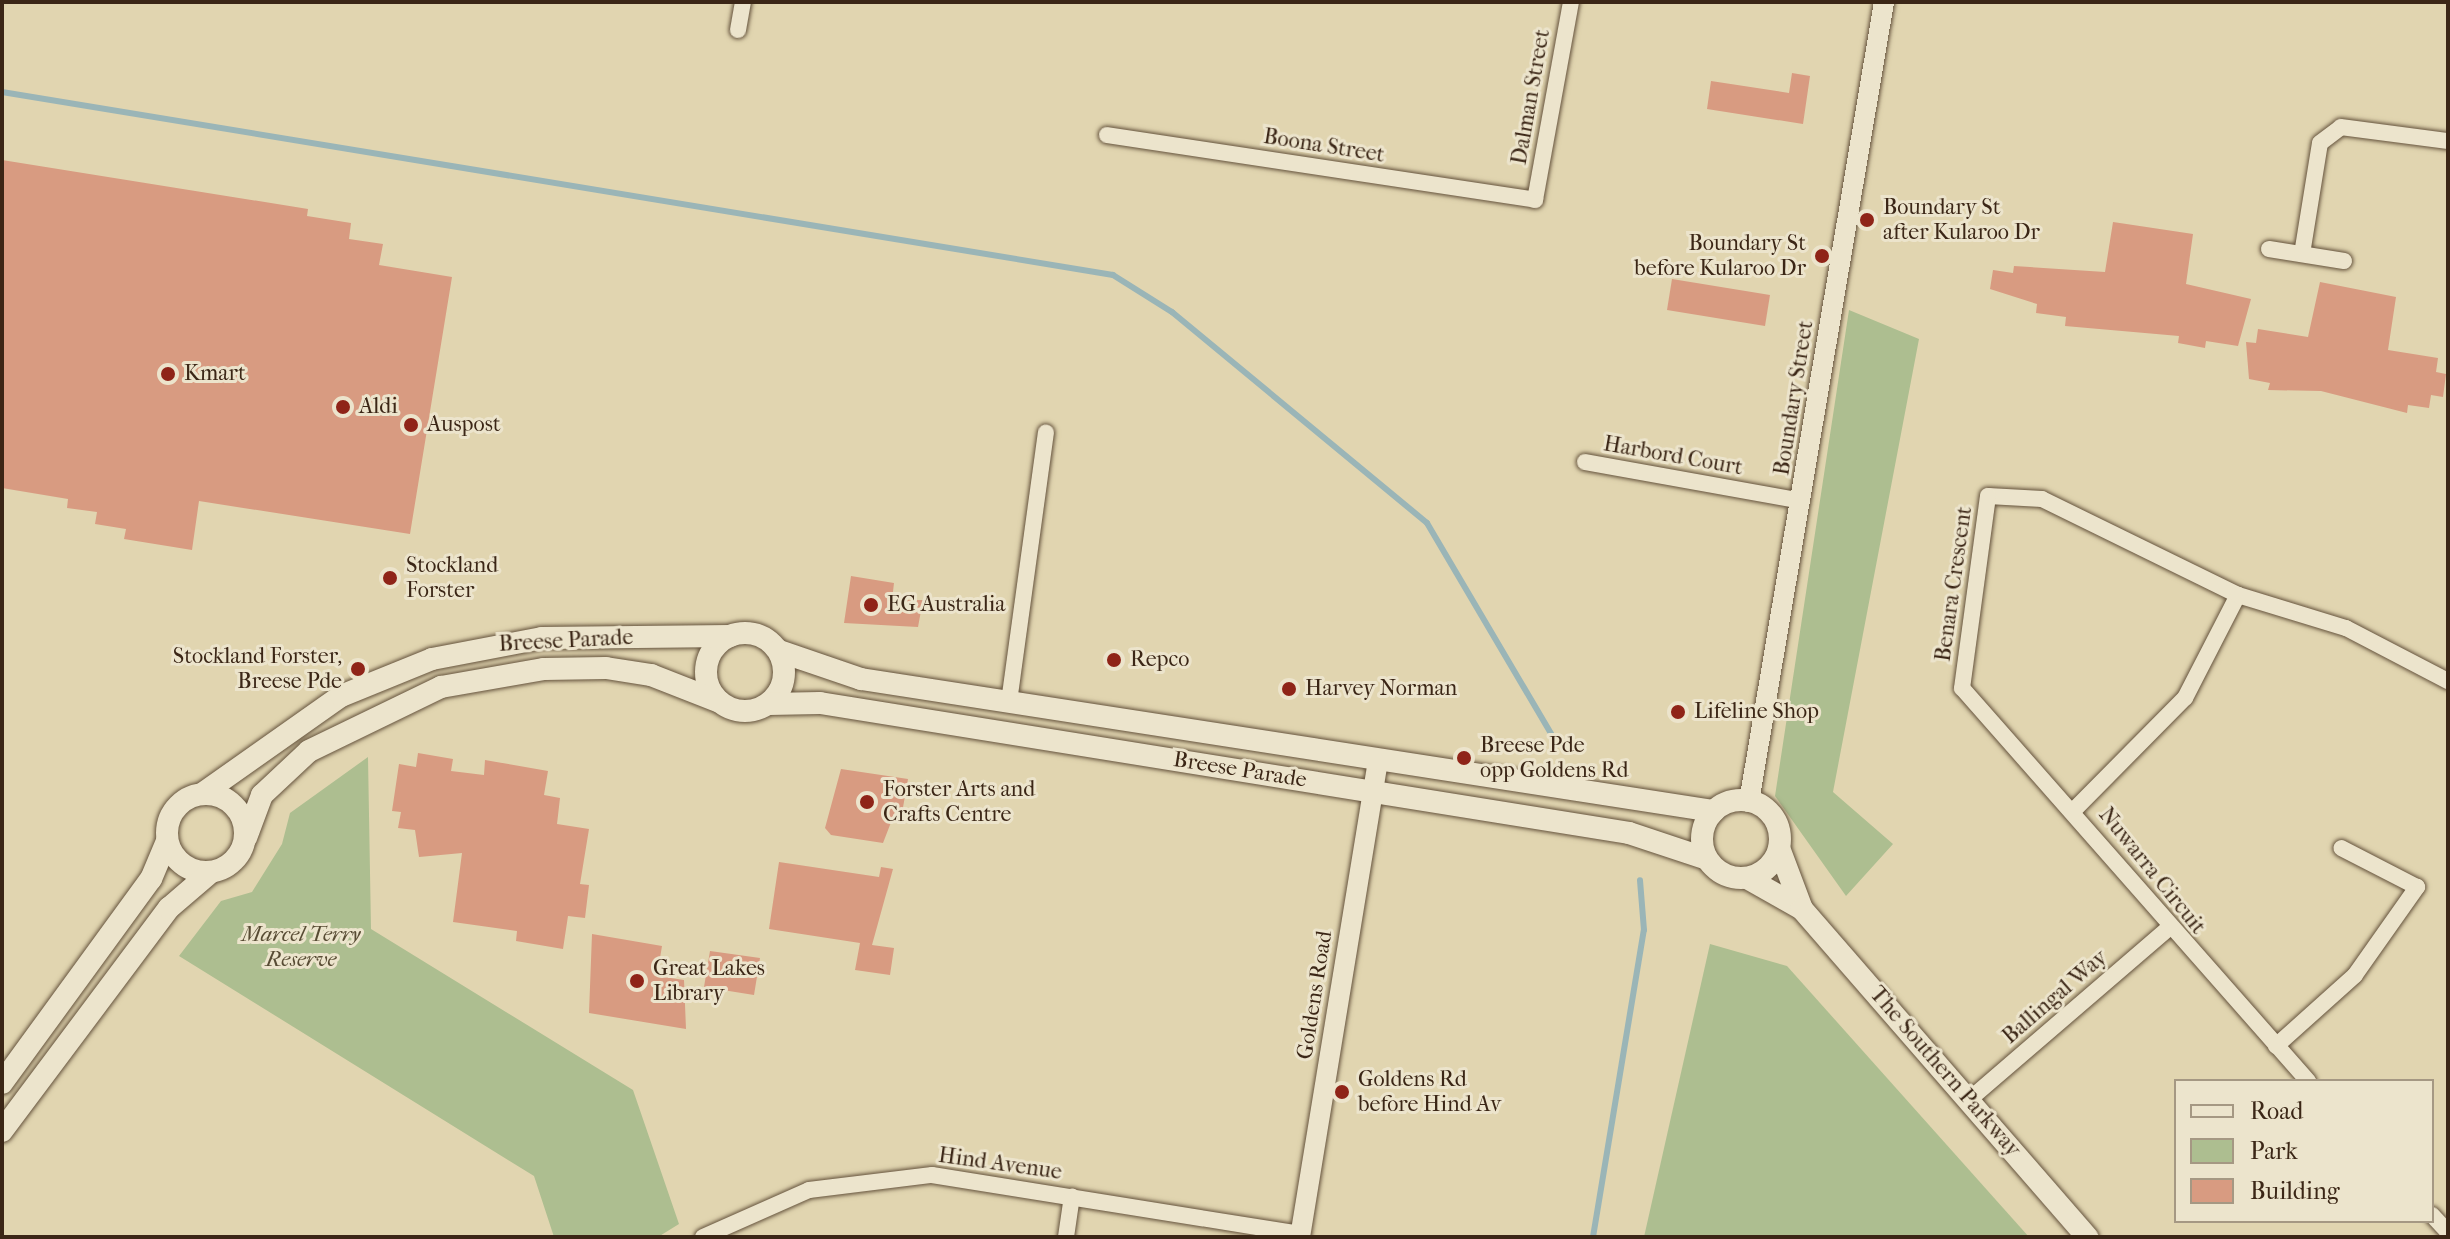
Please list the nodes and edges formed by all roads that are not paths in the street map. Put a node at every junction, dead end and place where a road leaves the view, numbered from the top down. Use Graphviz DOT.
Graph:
graph roads {
  1 [pos="743,2"];
  2 [pos="1571,2"];
  3 [pos="1884,2"];
  4 [pos="738,30"];
  5 [pos="1107,135"];
  6 [pos="2448,141"];
  7 [pos="1535,200"];
  8 [pos="2269,249"];
  9 [pos="2302,254"];
  10 [pos="2344,261"];
  11 [pos="1046,433"];
  12 [pos="1585,462"];
  13 [pos="1801,501"];
  14 [pos="2238,595"];
  15 [pos="730,636"];
  16 [pos="779,651"];
  17 [pos="2448,681"];
  18 [pos="720,702"];
  19 [pos="1009,702"];
  20 [pos="769,704"];
  21 [pos="1378,761"];
  22 [pos="1372,792"];
  23 [pos="202,794"];
  24 [pos="1749,802"];
  25 [pos="2074,810"];
  26 [pos="1714,811"];
  27 [pos="246,838"];
  28 [pos="167,841"];
  29 [pos="1779,848"];
  30 [pos="2341,848"];
  31 [pos="1707,859"];
  32 [pos="211,872"];
  33 [pos="1747,878"];
  34 [pos="1802,909"];
  35 [pos="2169,928"];
  36 [pos="2276,1046"];
  37 [pos="2306,1079"];
  38 [pos="2,1083"];
  39 [pos="1970,1099"];
  40 [pos="2,1131"];
  41 [pos="1072,1196"];
  42 [pos="2434,1217"];
  43 [pos="2448,1232"];
  44 [pos="1300,1236"];
  45 [pos="703,1237"];
  46 [pos="1066,1237"];
  47 [pos="2087,1237"];
  1 -- 4 [label="street"];
  2 -- 7 [label="street, Dalman Street"];
  3 -- 13 [label="street, Boundary Street"];
  5 -- 7 [label="street, Boona Street"];
  6 -- 9 [label="street"];
  8 -- 9 [label="street"];
  9 -- 10 [label="street"];
  11 -- 19 [label="street"];
  12 -- 13 [label="street, Harbord Court"];
  13 -- 24 [label="street, Boundary Street"];
  14 -- 17 [label="street"];
  14 -- 25 [label="street, Nuwarra Circuit"];
  14 -- 25 [label="street, Benara Crescent"];
  15 -- 16 [label="main road"];
  15 -- 18 [label="main road"];
  15 -- 23 [label="main road, Breese Parade"];
  16 -- 19 [label="main road, Breese Parade"];
  16 -- 20 [label="main road"];
  18 -- 20 [label="main road"];
  18 -- 27 [label="main road, Breese Parade"];
  19 -- 21 [label="main road, Breese Parade"];
  20 -- 22 [label="main road, Breese Parade"];
  21 -- 22 [label="street, Goldens Road"];
  21 -- 26 [label="main road, Breese Parade"];
  22 -- 31 [label="main road, Breese Parade"];
  22 -- 44 [label="street, Goldens Road"];
  23 -- 27 [label="main road"];
  23 -- 28 [label="main road"];
  24 -- 26 [label="main road"];
  24 -- 29 [label="main road"];
  25 -- 35 [label="street, Nuwarra Circuit"];
  26 -- 31 [label="main road"];
  27 -- 32 [label="main road"];
  28 -- 32 [label="main road"];
  28 -- 38 [label="main road"];
  29 -- 33 [label="main road"];
  29 -- 34 [label="main road, The Southern Parkway"];
  30 -- 36 [label="street"];
  31 -- 33 [label="main road"];
  32 -- 40 [label="main road"];
  33 -- 34 [label="main road, The Southern Parkway"];
  34 -- 39 [label="main road, The Southern Parkway"];
  35 -- 36 [label="street, Nuwarra Circuit"];
  35 -- 39 [label="street, Ballingal Way"];
  36 -- 37 [label="street, Nuwarra Circuit"];
  39 -- 47 [label="main road, The Southern Parkway"];
  41 -- 44 [label="street, Hind Avenue"];
  41 -- 45 [label="street, Hind Avenue"];
  41 -- 46 [label="street"];
  42 -- 43 [label="street"];
}
